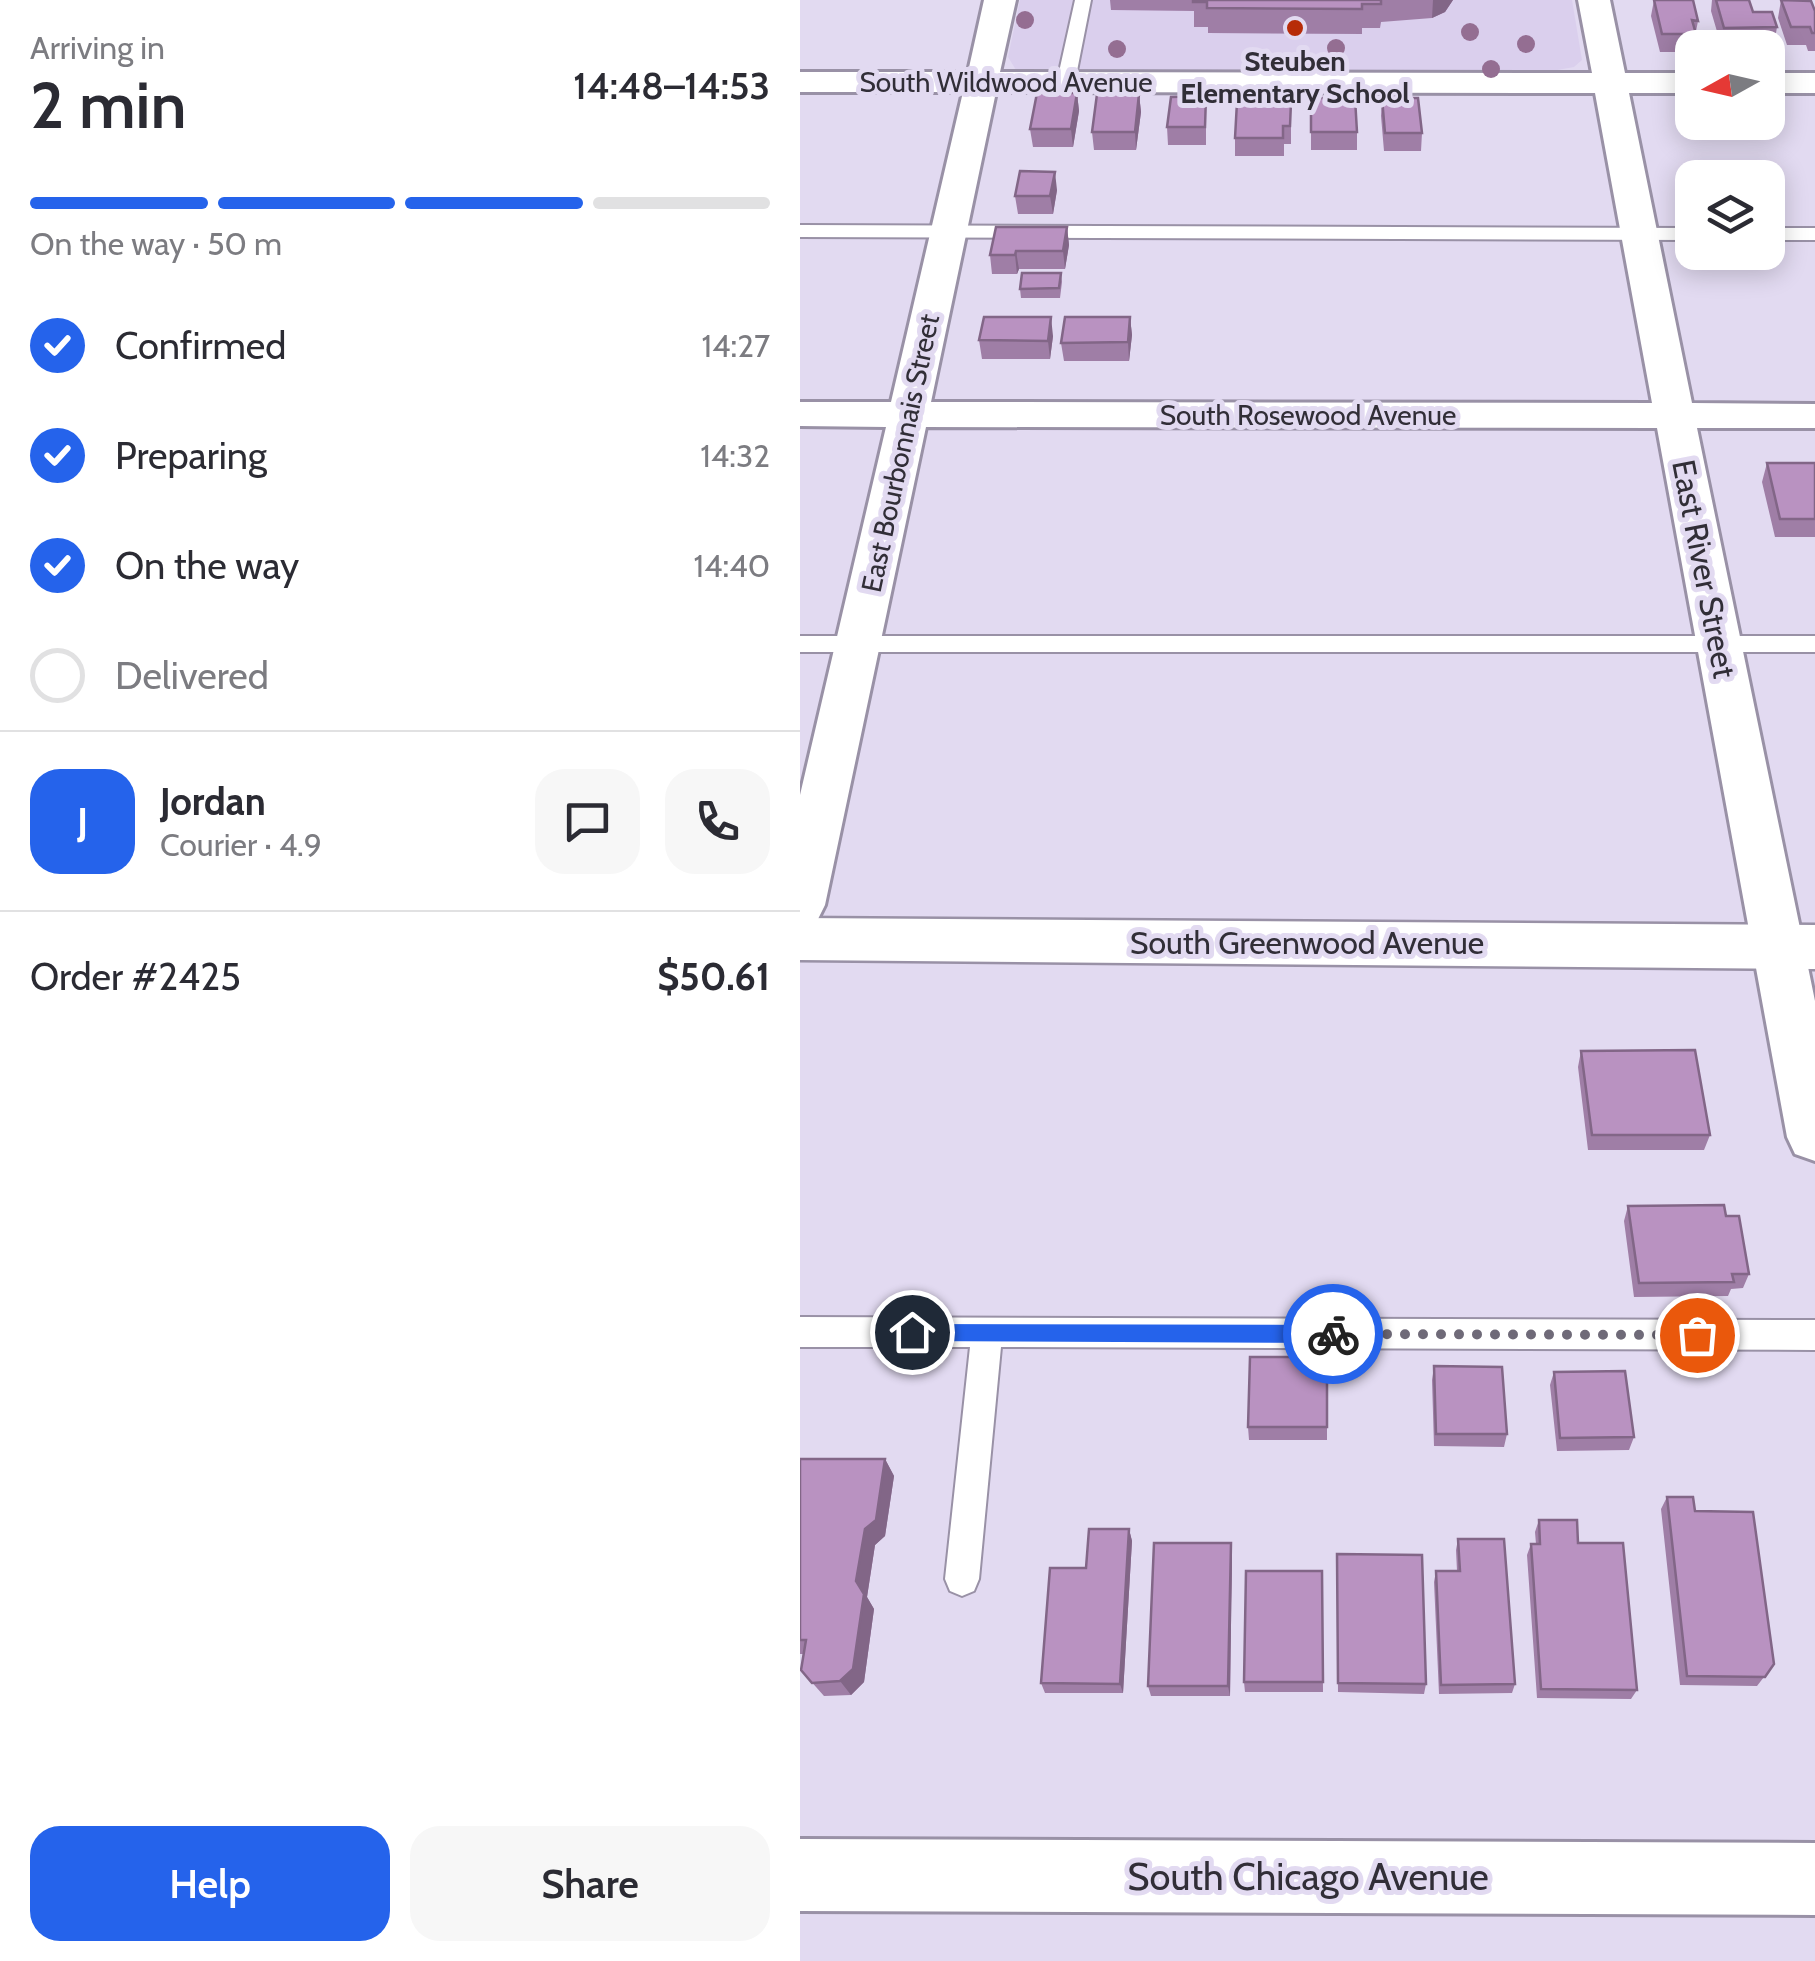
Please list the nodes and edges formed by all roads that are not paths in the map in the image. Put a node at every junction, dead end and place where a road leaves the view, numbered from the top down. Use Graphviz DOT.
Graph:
graph roads {
  1 [pos="1000,0"];
  2 [pos="1084,0"];
  3 [pos="1594,0"];
  4 [pos="982,81"];
  5 [pos="1066,81"];
  6 [pos="800,82"];
  7 [pos="1610,83"];
  8 [pos="1675,83"];
  9 [pos="1785,83"];
  10 [pos="1815,83"];
  11 [pos="800,231"];
  12 [pos="949,231"];
  13 [pos="1639,234"];
  14 [pos="1675,234"];
  15 [pos="1785,234"];
  16 [pos="1815,234"];
  17 [pos="800,414"];
  18 [pos="908,414"];
  19 [pos="1674,416"];
  20 [pos="1815,416"];
  21 [pos="800,644"];
  22 [pos="858,644"];
  23 [pos="1718,644"];
  24 [pos="1815,644"];
  25 [pos="800,905"];
  26 [pos="800,939"];
  27 [pos="1796,947"];
  28 [pos="1815,1137"];
  29 [pos="800,1332"];
  30 [pos="987,1333"];
  31 [pos="1815,1336"];
  32 [pos="962,1579"];
  33 [pos="800,1875"];
  34 [pos="1815,1879"];
  1 -- 4 [label="street, East Bourbonnais Street"];
  2 -- 5 [label="lane"];
  3 -- 7 [label="street, East River Street"];
  4 -- 5 [label="street, South Wildwood Avenue"];
  4 -- 6 [label="street, South Wildwood Avenue"];
  4 -- 12 [label="street, East Bourbonnais Street"];
  5 -- 7 [label="street, South Wildwood Avenue"];
  7 -- 8 [label="street, South Wildwood Avenue"];
  7 -- 13 [label="street, East River Street"];
  9 -- 10 [label="street"];
  11 -- 12 [label="lane"];
  12 -- 13 [label="lane"];
  12 -- 18 [label="street, East Bourbonnais Street"];
  13 -- 14 [label="lane"];
  13 -- 19 [label="street, East River Street"];
  15 -- 16 [label="lane"];
  17 -- 18 [label="street, South Rosewood Avenue"];
  18 -- 19 [label="street, South Rosewood Avenue"];
  18 -- 22 [label="street, East Bourbonnais Street"];
  19 -- 20 [label="street, South Rosewood Avenue"];
  19 -- 23 [label="street, East River Street"];
  21 -- 22 [label="lane"];
  22 -- 23 [label="lane"];
  22 -- 25 [label="street, East Bourbonnais Street"];
  23 -- 24 [label="lane"];
  23 -- 27 [label="street, East River Street"];
  26 -- 27 [label="street, South Greenwood Avenue"];
  27 -- 28 [label="street, East River Street"];
  29 -- 30 [label="lane"];
  30 -- 31 [label="lane"];
  30 -- 32 [label="lane"];
  33 -- 34 [label="street, South Chicago Avenue"];
}
